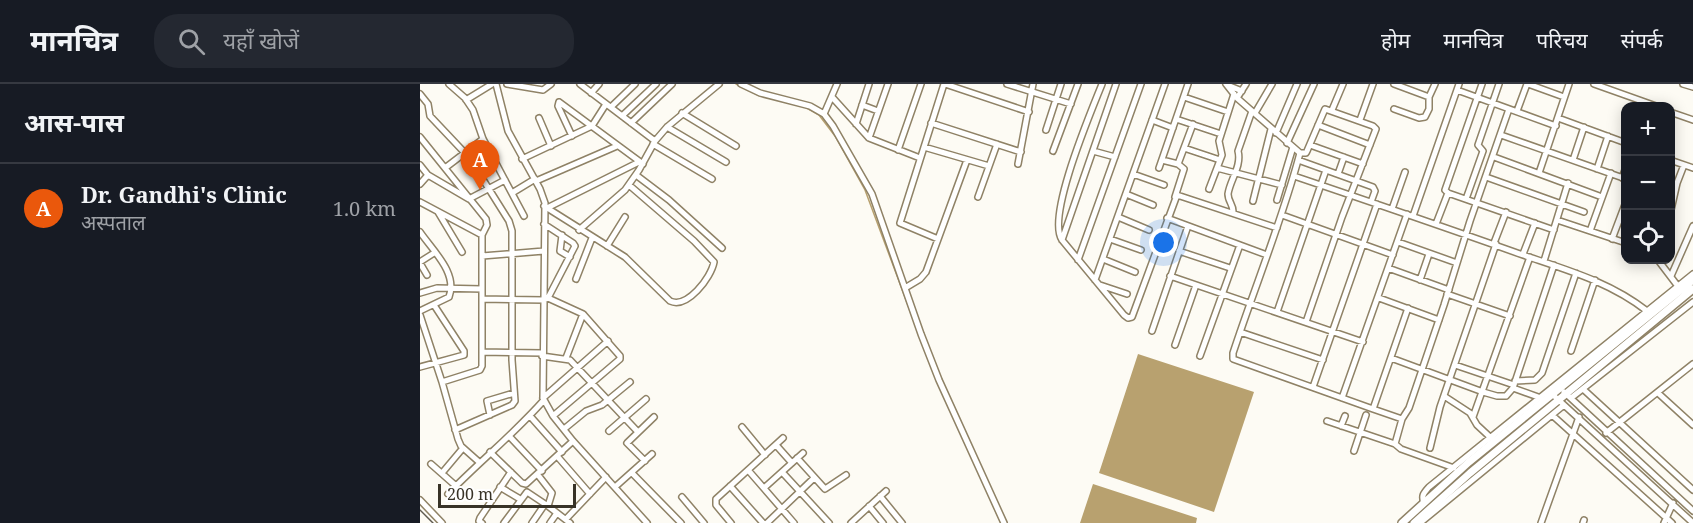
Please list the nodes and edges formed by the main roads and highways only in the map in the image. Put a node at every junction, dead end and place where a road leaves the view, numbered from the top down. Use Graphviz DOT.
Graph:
graph roads {
  1 [pos="1693,280"];
  2 [pos="1693,289"];
  3 [pos="1434,493"];
  4 [pos="1440,500"];
  5 [pos="1402,523"];
  6 [pos="1414,523"];
  1 -- 3 [label="main road"];
  2 -- 4 [label="main road"];
  3 -- 4 [label="main road"];
  3 -- 5 [label="main road"];
  4 -- 6 [label="main road"];
}
